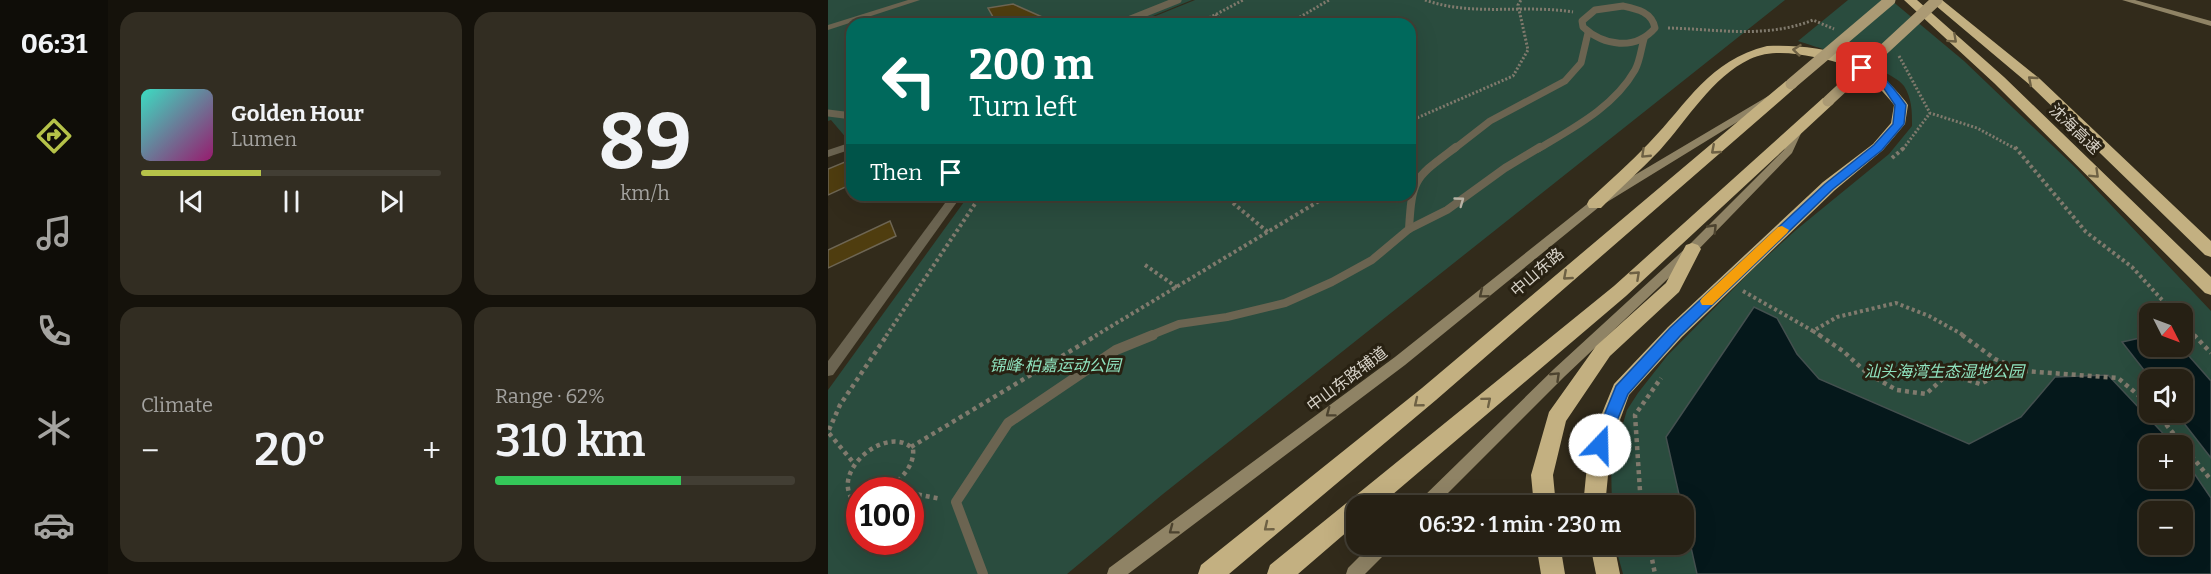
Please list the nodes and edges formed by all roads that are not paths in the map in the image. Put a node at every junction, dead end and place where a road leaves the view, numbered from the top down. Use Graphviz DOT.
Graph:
graph roads {
  1 [pos="916,0"];
  2 [pos="1178,0"];
  3 [pos="1890,0"];
  4 [pos="1910,0"];
  5 [pos="1936,0"];
  6 [pos="2126,0"];
  7 [pos="859,18"];
  8 [pos="1133,18"];
  9 [pos="846,22"];
  10 [pos="2211,24"];
  11 [pos="828,28"];
  12 [pos="1588,33"];
  13 [pos="1644,39"];
  14 [pos="1791,84"];
  15 [pos="1828,100"];
  16 [pos="828,113"];
  17 [pos="846,115"];
  18 [pos="1800,125"];
  19 [pos="846,147"];
  20 [pos="828,154"];
  21 [pos="1416,183"];
  22 [pos="953,201"];
  23 [pos="1411,201"];
  24 [pos="1594,204"];
  25 [pos="1409,229"];
  26 [pos="1692,249"];
  27 [pos="2211,250"];
  28 [pos="2211,288"];
  29 [pos="828,371"];
  30 [pos="1375,495"];
  31 [pos="1435,495"];
  32 [pos="1544,495"];
  33 [pos="1595,495"];
  34 [pos="1346,518"];
  35 [pos="1373,555"];
  36 [pos="1550,555"];
  37 [pos="1604,555"];
  38 [pos="983,574"];
  39 [pos="1115,574"];
  40 [pos="1210,574"];
  41 [pos="1280,574"];
  42 [pos="1354,574"];
  43 [pos="1553,574"];
  44 [pos="1608,574"];
  1 -- 7 [label="street"];
  2 -- 8 [label="lane"];
  3 -- 14 [label="main road, 中山东路, bridge"];
  4 -- 28 [label="highway, 沈海高速, one-way"];
  5 -- 15 [label="main road, bridge"];
  27 -- 5 [label="highway, 沈海高速, one-way"];
  6 -- 10 [label="street"];
  9 -- 11 [label="street"];
  12 -- 13 [label="lane"];
  12 -- 13 [label="lane"];
  12 -- 21 [label="lane"];
  25 -- 13 [label="lane, one-way"];
  14 -- 24 [label="street, 中山东路辅道"];
  14 -- 40 [label="highway, 中山东路, one-way"];
  15 -- 18 [label="highway"];
  16 -- 17 [label="lane"];
  26 -- 18 [label="street, one-way"];
  30 -- 18 [label="highway, one-way"];
  19 -- 20 [label="street"];
  22 -- 29 [label="street"];
  23 -- 25 [label="lane"];
  33 -- 24 [label="highway, one-way"];
  24 -- 39 [label="street, 中山东路辅道, one-way"];
  25 -- 38 [label="lane"];
  31 -- 26 [label="street, one-way"];
  26 -- 32 [label="highway"];
  34 -- 41 [label="highway"];
  35 -- 42 [label="street"];
  36 -- 43 [label="highway"];
  37 -- 44 [label="highway"];
}
